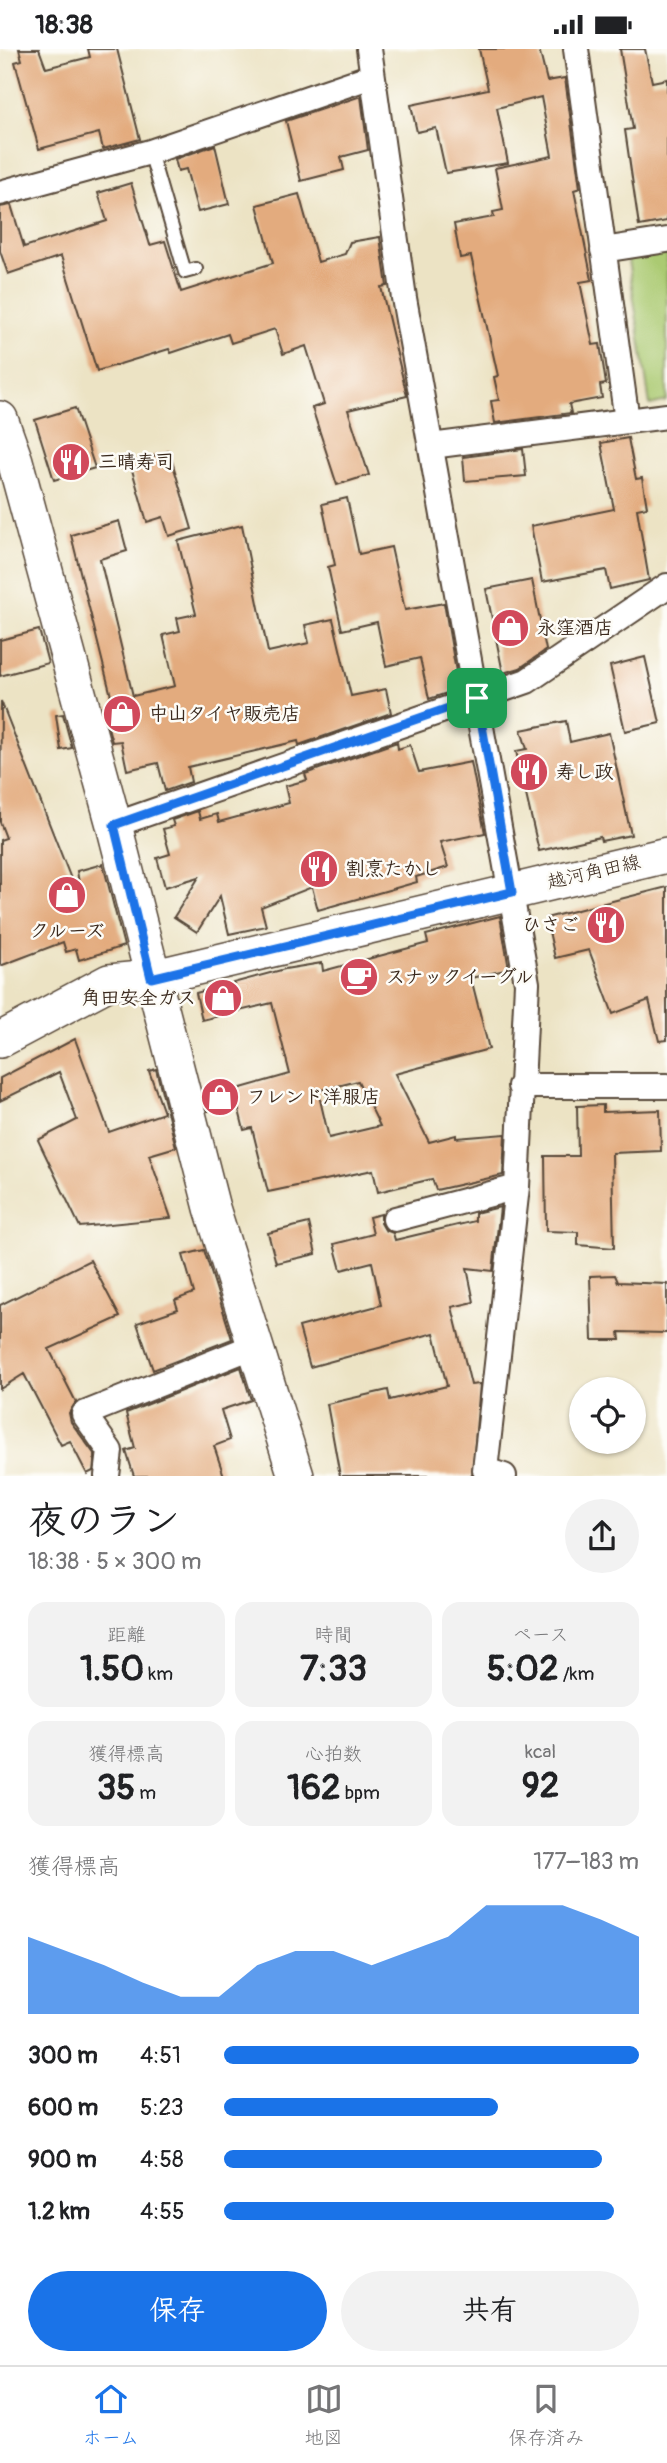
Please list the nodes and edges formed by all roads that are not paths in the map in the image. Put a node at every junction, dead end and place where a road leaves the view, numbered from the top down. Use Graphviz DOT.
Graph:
graph roads {
  1 [pos="369,49"];
  2 [pos="576,49"];
  3 [pos="372,76"];
  4 [pos="150,152"];
  5 [pos="0,193"];
  6 [pos="667,240"];
  7 [pos="603,250"];
  8 [pos="195,269"];
  9 [pos="667,416"];
  10 [pos="0,419"];
  11 [pos="627,421"];
  12 [pos="431,446"];
  13 [pos="667,586"];
  14 [pos="477,698"];
  15 [pos="114,825"];
  16 [pos="667,855"];
  17 [pos="512,892"];
  18 [pos="151,978"];
  19 [pos="0,1040"];
  20 [pos="520,1086"];
  21 [pos="667,1086"];
  22 [pos="517,1187"];
  23 [pos="395,1219"];
  24 [pos="254,1346"];
  25 [pos="491,1474"];
  26 [pos="107,1476"];
  27 [pos="296,1476"];
  1 -- 3 [label="street"];
  2 -- 7 [label="street"];
  3 -- 4 [label="street"];
  3 -- 12 [label="street"];
  4 -- 5 [label="street"];
  4 -- 8 [label="lane"];
  6 -- 7 [label="street"];
  7 -- 11 [label="street"];
  9 -- 11 [label="street"];
  10 -- 15 [label="street"];
  11 -- 12 [label="street"];
  12 -- 14 [label="street"];
  13 -- 14 [label="street"];
  14 -- 15 [label="street"];
  14 -- 17 [label="street"];
  15 -- 18 [label="street"];
  16 -- 17 [label="street, 越河角田線"];
  17 -- 18 [label="street, 越河角田線"];
  17 -- 20 [label="street"];
  18 -- 19 [label="street, 越河角田線"];
  18 -- 24 [label="street"];
  20 -- 21 [label="street"];
  20 -- 22 [label="street"];
  22 -- 23 [label="street"];
  22 -- 25 [label="street"];
  24 -- 26 [label="street"];
  24 -- 27 [label="street"];
}
